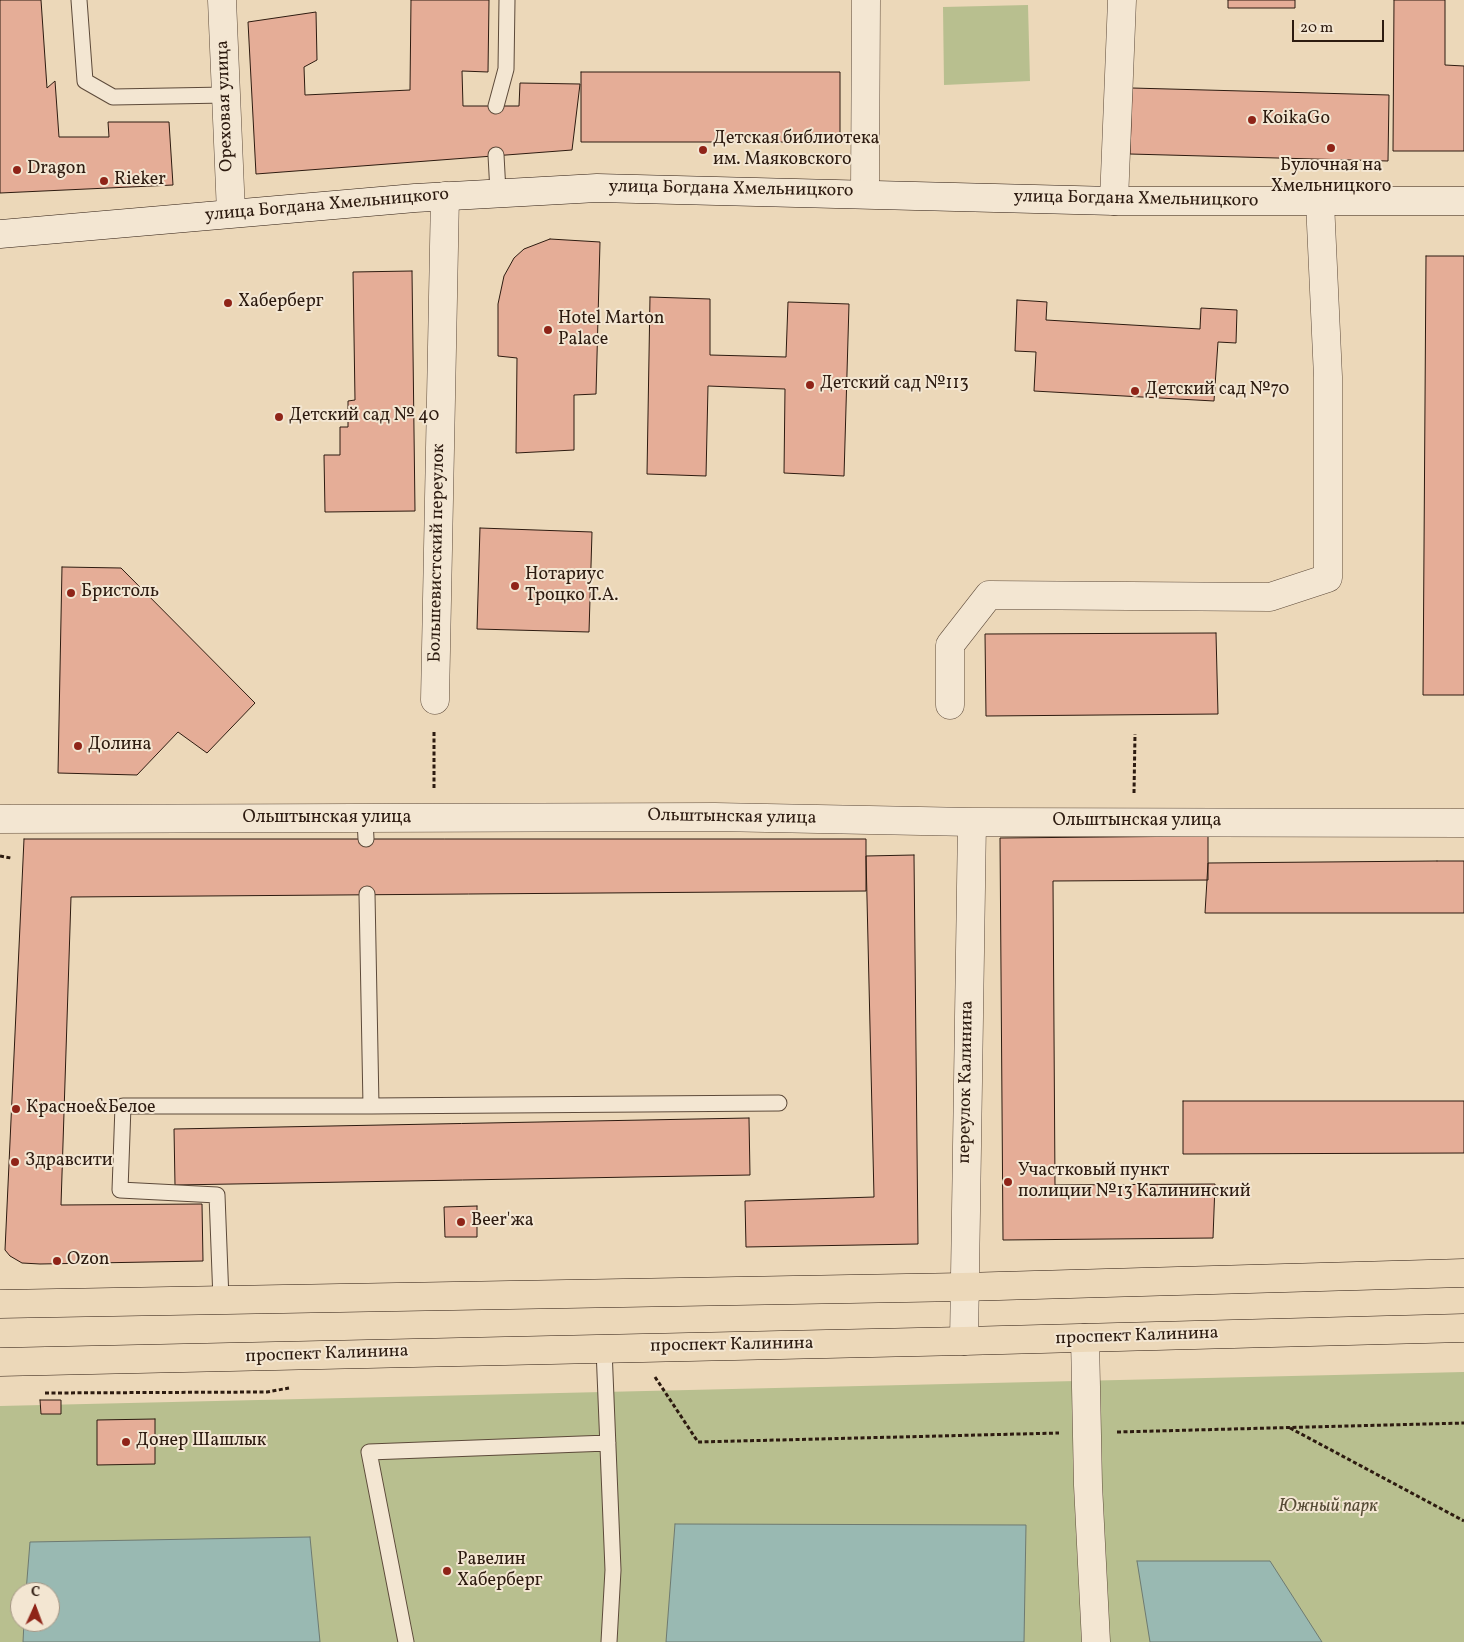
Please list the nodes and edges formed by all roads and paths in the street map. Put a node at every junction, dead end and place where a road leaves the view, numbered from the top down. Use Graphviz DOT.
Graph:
graph roads {
  1 [pos="78,0"];
  2 [pos="222,0"];
  3 [pos="507,0"];
  4 [pos="866,0"];
  5 [pos="1122,0"];
  6 [pos="226,95"];
  7 [pos="496,106"];
  8 [pos="496,155"];
  9 [pos="498,192"];
  10 [pos="865,193"];
  11 [pos="445,196"];
  12 [pos="1114,201"];
  13 [pos="1464,201"];
  14 [pos="1320,202"];
  15 [pos="231,213"];
  16 [pos="0,234"];
  17 [pos="435,700"];
  18 [pos="950,705"];
  19 [pos="1135,734"];
  20 [pos="0,819"];
  21 [pos="433,819"];
  22 [pos="1134,821"];
  23 [pos="972,822"];
  24 [pos="1464,823"];
  25 [pos="0,856"];
  26 [pos="11,858"];
  27 [pos="367,894"];
  28 [pos="779,1103"];
  29 [pos="371,1106"];
  30 [pos="1464,1273"];
  31 [pos="963,1287"];
  32 [pos="221,1300"];
  33 [pos="0,1304"];
  34 [pos="1464,1328"];
  35 [pos="1085,1338"];
  36 [pos="964,1342"];
  37 [pos="604,1349"];
  38 [pos="0,1362"];
  39 [pos="652,1372"];
  40 [pos="292,1387"];
  41 [pos="40,1393"];
  42 [pos="1464,1423"];
  43 [pos="1289,1427"];
  44 [pos="1114,1432"];
  45 [pos="1064,1433"];
  46 [pos="608,1443"];
  47 [pos="1464,1520"];
  48 [pos="406,1642"];
  49 [pos="609,1642"];
  50 [pos="1096,1642"];
  1 -- 6 [label="lane"];
  2 -- 6 [label="street, Ореховая улица"];
  3 -- 7 [label="lane"];
  4 -- 10 [label="street"];
  5 -- 12 [label="street"];
  6 -- 15 [label="street, Ореховая улица"];
  8 -- 9 [label="lane"];
  9 -- 10 [label="street, улица Богдана Хмельницкого"];
  9 -- 11 [label="street, улица Богдана Хмельницкого"];
  10 -- 12 [label="street, улица Богдана Хмельницкого"];
  11 -- 15 [label="street, улица Богдана Хмельницкого"];
  11 -- 17 [label="street, Большевистский переулок"];
  12 -- 14 [label="street, улица Богдана Хмельницкого"];
  13 -- 14 [label="street, улица Богдана Хмельницкого"];
  14 -- 18 [label="street"];
  15 -- 16 [label="street, улица Богдана Хмельницкого"];
  17 -- 21 [label="path"];
  19 -- 22 [label="path"];
  20 -- 21 [label="street, Ольштынская улица"];
  21 -- 23 [label="street, Ольштынская улица"];
  22 -- 23 [label="street, Ольштынская улица"];
  22 -- 24 [label="street, Ольштынская улица"];
  23 -- 31 [label="street, переулок Калинина"];
  25 -- 26 [label="path"];
  27 -- 29 [label="lane"];
  28 -- 29 [label="lane"];
  29 -- 32 [label="lane"];
  30 -- 31 [label="main road"];
  31 -- 32 [label="main road"];
  31 -- 36 [label="street, переулок Калинина"];
  32 -- 33 [label="main road"];
  34 -- 35 [label="main road, проспект Калинина"];
  35 -- 36 [label="main road, проспект Калинина"];
  35 -- 50 [label="street"];
  36 -- 37 [label="main road, проспект Калинина"];
  37 -- 38 [label="main road, проспект Калинина"];
  37 -- 46 [label="lane"];
  39 -- 45 [label="path"];
  40 -- 41 [label="path"];
  42 -- 43 [label="path"];
  43 -- 44 [label="path"];
  43 -- 47 [label="path"];
  46 -- 48 [label="lane"];
  46 -- 49 [label="lane"];
}
